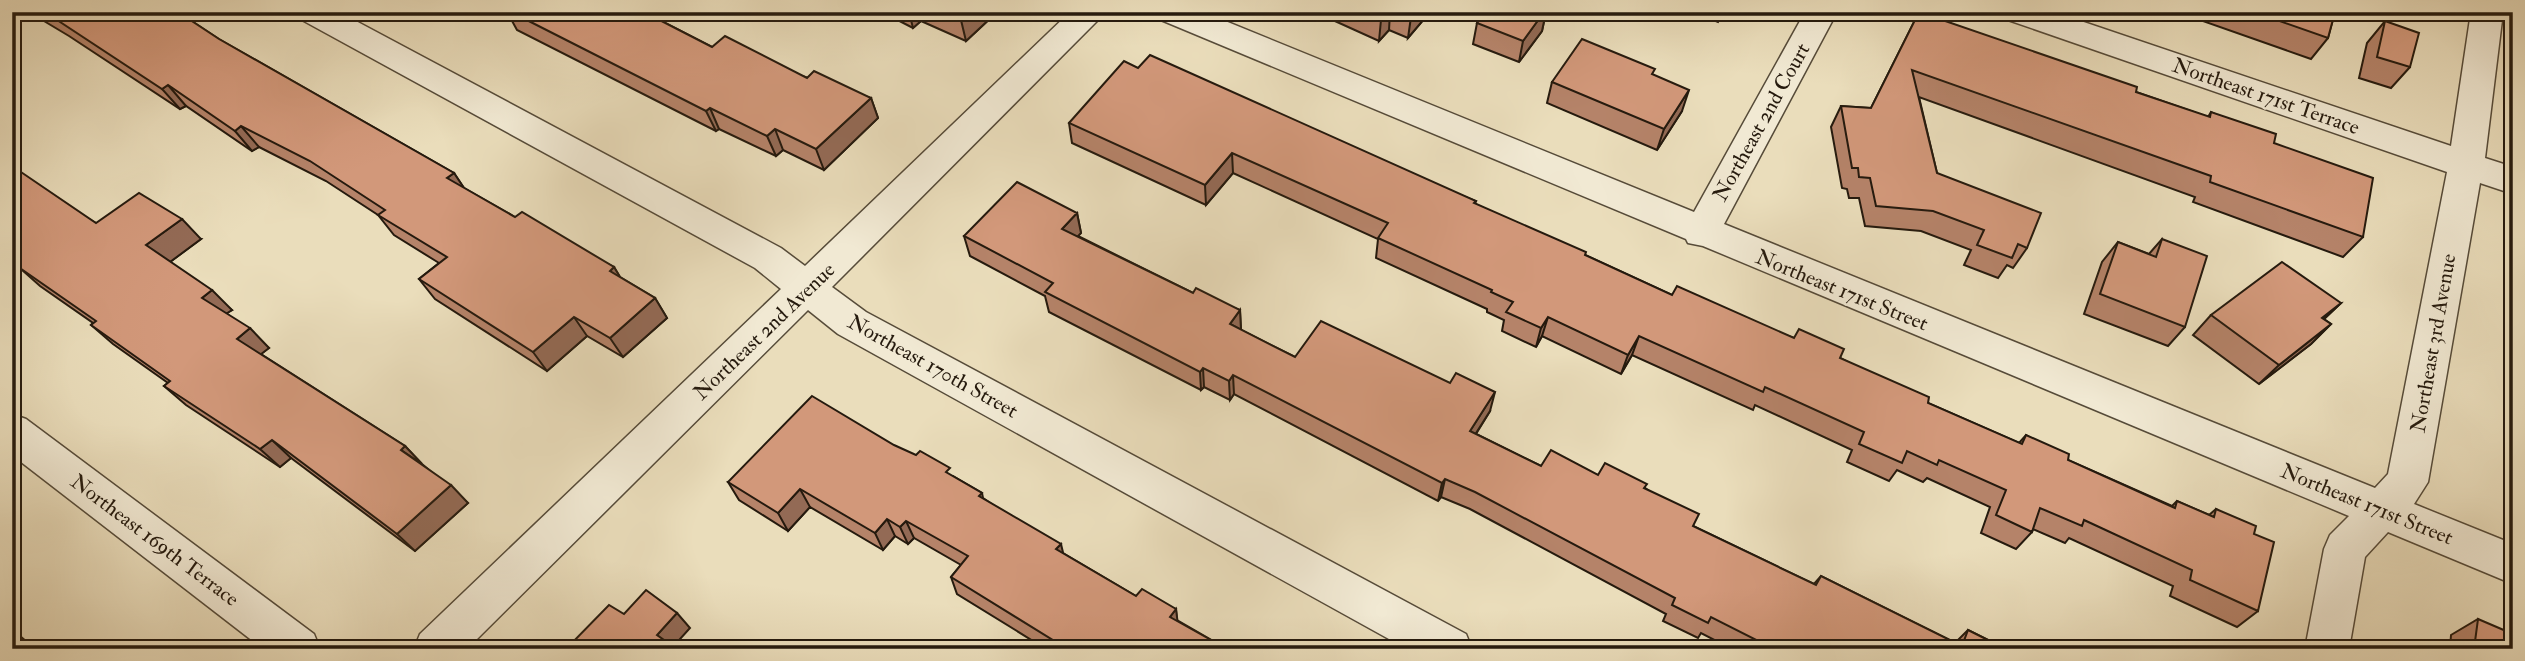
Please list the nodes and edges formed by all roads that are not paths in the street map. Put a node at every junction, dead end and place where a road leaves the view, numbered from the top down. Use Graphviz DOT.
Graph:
graph roads {
  1 [pos="313,12"];
  2 [pos="1090,12"];
  3 [pos="1172,12"];
  4 [pos="1821,12"];
  5 [pos="2019,12"];
  6 [pos="2487,12"];
  7 [pos="2466,164"];
  8 [pos="2513,181"];
  9 [pos="1701,233"];
  10 [pos="808,289"];
  11 [pos="12,431"];
  12 [pos="2384,510"];
  13 [pos="2513,564"];
  14 [pos="298,649"];
  15 [pos="436,649"];
  16 [pos="1450,649"];
  17 [pos="2327,649"];
  1 -- 10 [label="street, Northeast 170th Street"];
  2 -- 10 [label="street, Northeast 2nd Avenue"];
  3 -- 9 [label="street, Northeast 171st Street"];
  4 -- 9 [label="street, Northeast 2nd Court"];
  5 -- 7 [label="street, Northeast 171st Terrace"];
  6 -- 7 [label="street, Northeast 3rd Avenue"];
  7 -- 8 [label="street, Northeast 171st Terrace"];
  7 -- 12 [label="street, Northeast 3rd Avenue"];
  9 -- 12 [label="street, Northeast 171st Street"];
  10 -- 15 [label="street, Northeast 2nd Avenue"];
  10 -- 16 [label="street, Northeast 170th Street"];
  11 -- 14 [label="street, Northeast 169th Terrace"];
  12 -- 13 [label="street, Northeast 171st Street"];
  12 -- 17 [label="street, Northeast 3rd Avenue"];
}
